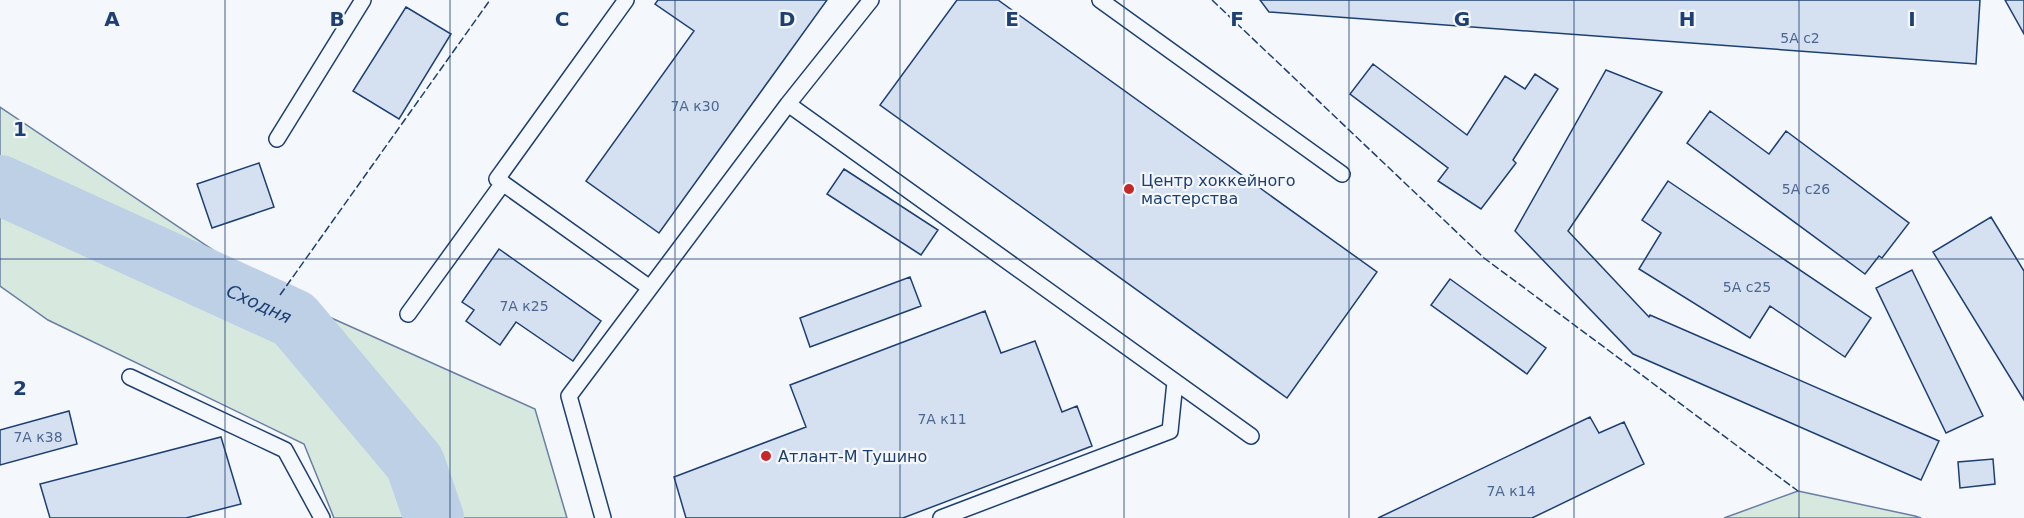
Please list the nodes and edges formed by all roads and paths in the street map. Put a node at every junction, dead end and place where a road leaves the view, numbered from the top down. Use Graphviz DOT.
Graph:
graph roads {
  1 [pos="363,0"];
  2 [pos="626,0"];
  3 [pos="871,0"];
  4 [pos="1100,0"];
  5 [pos="788,104"];
  6 [pos="278,139"];
  7 [pos="1342,174"];
  8 [pos="503,183"];
  9 [pos="650,288"];
  10 [pos="408,314"];
  11 [pos="130,377"];
  12 [pos="1175,382"];
  13 [pos="1251,436"];
  14 [pos="322,518"];
  15 [pos="603,518"];
  16 [pos="941,518"];
  1 -- 6 [label="lane"];
  2 -- 8 [label="lane"];
  3 -- 5 [label="lane"];
  4 -- 7 [label="lane"];
  5 -- 9 [label="lane"];
  5 -- 12 [label="lane"];
  8 -- 9 [label="lane"];
  8 -- 10 [label="lane"];
  9 -- 15 [label="lane"];
  11 -- 14 [label="lane"];
  12 -- 13 [label="lane"];
  12 -- 16 [label="lane"];
}
